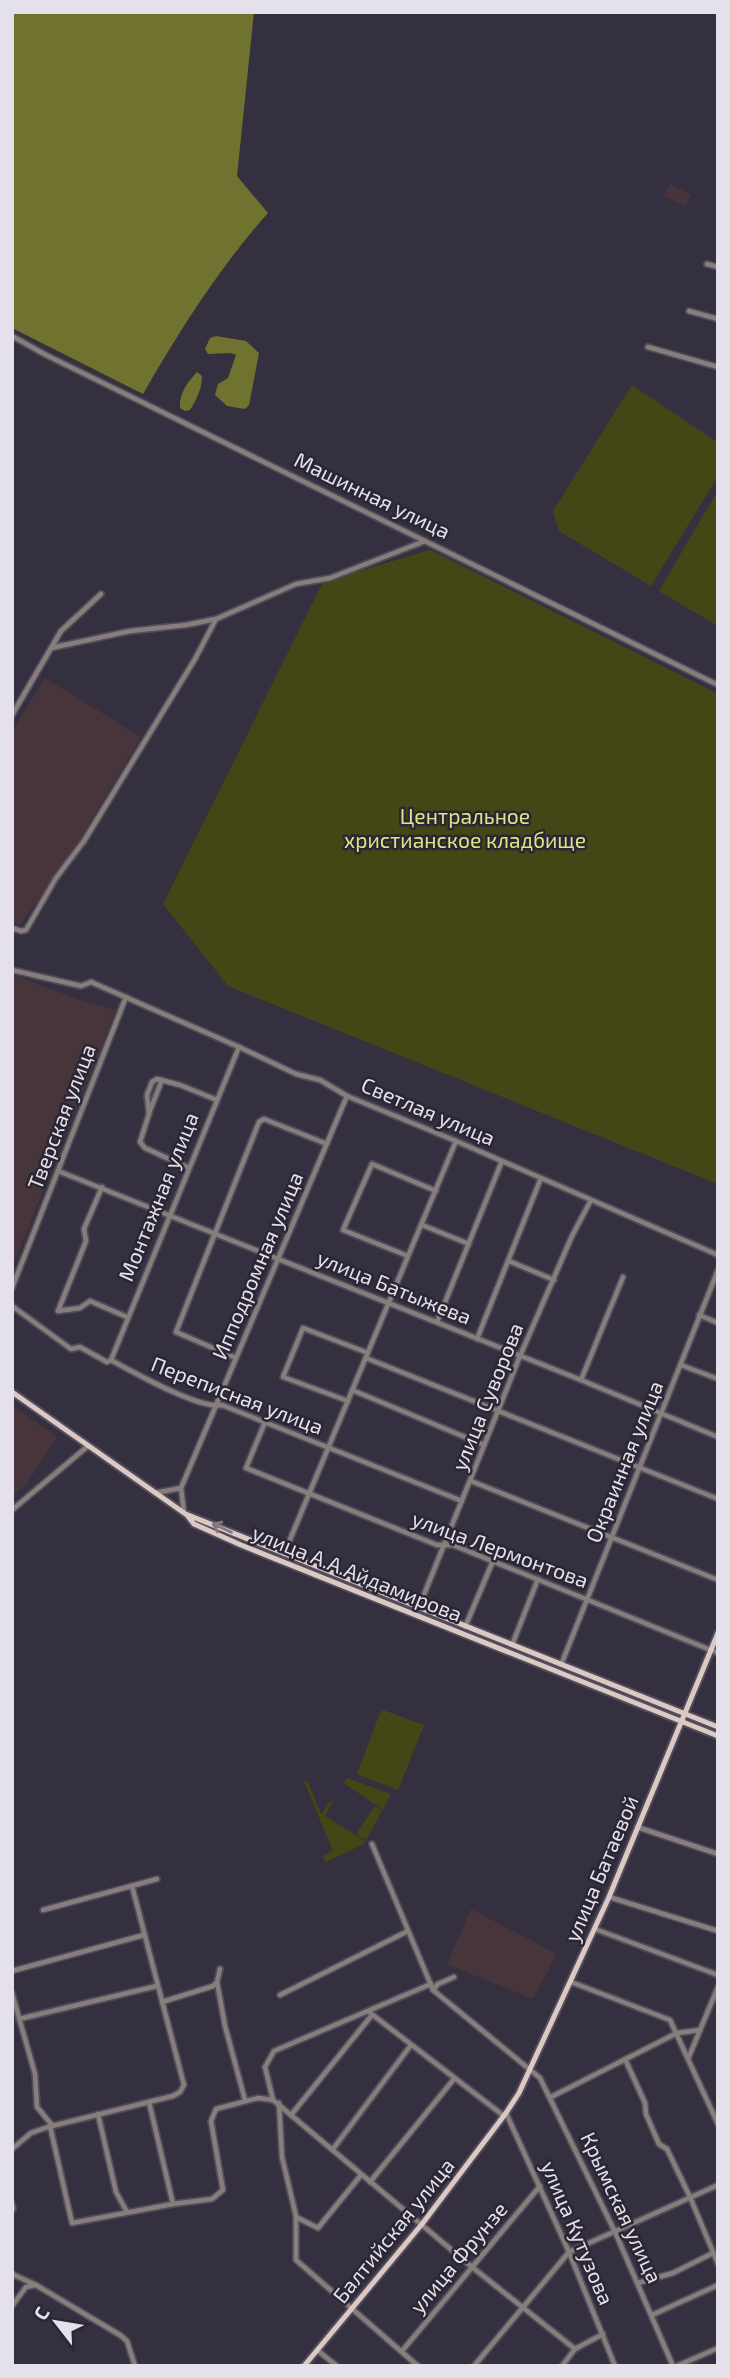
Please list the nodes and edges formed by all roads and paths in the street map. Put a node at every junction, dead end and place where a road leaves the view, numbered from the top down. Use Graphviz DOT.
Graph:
graph roads {
  1 [pos="707,264"];
  2 [pos="718,267"];
  3 [pos="689,311"];
  4 [pos="718,319"];
  5 [pos="12,336"];
  6 [pos="648,347"];
  7 [pos="718,367"];
  8 [pos="425,540"];
  9 [pos="101,594"];
  10 [pos="216,618"];
  11 [pos="51,648"];
  12 [pos="718,685"];
  13 [pos="12,715"];
  14 [pos="12,928"];
  15 [pos="12,970"];
  16 [pos="126,997"];
  17 [pos="239,1047"];
  18 [pos="347,1096"];
  19 [pos="217,1100"];
  20 [pos="456,1141"];
  21 [pos="327,1144"];
  22 [pos="502,1161"];
  23 [pos="189,1168"];
  24 [pos="58,1171"];
  25 [pos="541,1178"];
  26 [pos="102,1187"];
  27 [pos="436,1191"];
  28 [pos="591,1200"];
  29 [pos="169,1214"];
  30 [pos="422,1225"];
  31 [pos="214,1232"];
  32 [pos="469,1244"];
  33 [pos="718,1255"];
  34 [pos="408,1256"];
  35 [pos="277,1258"];
  36 [pos="509,1261"];
  37 [pos="718,1270"];
  38 [pos="624,1277"];
  39 [pos="554,1280"];
  40 [pos="12,1288"];
  41 [pos="389,1303"];
  42 [pos="12,1306"];
  43 [pos="699,1315"];
  44 [pos="127,1317"];
  45 [pos="437,1322"];
  46 [pos="718,1323"];
  47 [pos="477,1339"];
  48 [pos="367,1355"];
  49 [pos="520,1356"];
  50 [pos="236,1358"];
  51 [pos="111,1360"];
  52 [pos="681,1365"];
  53 [pos="718,1379"];
  54 [pos="581,1380"];
  55 [pos="352,1390"];
  56 [pos="12,1392"];
  57 [pos="348,1401"];
  58 [pos="217,1406"];
  59 [pos="498,1412"];
  60 [pos="661,1414"];
  61 [pos="265,1422"];
  62 [pos="718,1437"];
  63 [pos="484,1445"];
  64 [pos="88,1446"];
  65 [pos="328,1448"];
  66 [pos="640,1468"];
  67 [pos="471,1481"];
  68 [pos="181,1488"];
  69 [pos="155,1493"];
  70 [pos="309,1494"];
  71 [pos="718,1499"];
  72 [pos="462,1501"];
  73 [pos="12,1510"];
  74 [pos="186,1514"];
  75 [pos="198,1517"];
  76 [pos="194,1524"];
  77 [pos="611,1536"];
  78 [pos="444,1545"];
  79 [pos="284,1554"];
  80 [pos="493,1561"];
  81 [pos="538,1579"];
  82 [pos="718,1580"];
  83 [pos="587,1598"];
  84 [pos="418,1608"];
  85 [pos="466,1627"];
  86 [pos="718,1633"];
  87 [pos="512,1646"];
  88 [pos="711,1650"];
  89 [pos="718,1653"];
  90 [pos="561,1665"];
  91 [pos="685,1714"];
  92 [pos="682,1721"];
  93 [pos="718,1727"];
  94 [pos="718,1736"];
  95 [pos="636,1827"];
  96 [pos="372,1844"];
  97 [pos="718,1854"];
  98 [pos="158,1879"];
  99 [pos="132,1886"];
  100 [pos="609,1898"];
  101 [pos="43,1910"];
  102 [pos="595,1929"];
  103 [pos="408,1931"];
  104 [pos="718,1931"];
  105 [pos="144,1935"];
  106 [pos="220,1969"];
  107 [pos="12,1971"];
  108 [pos="718,1975"];
  109 [pos="454,1977"];
  110 [pos="218,1982"];
  111 [pos="571,1982"];
  112 [pos="157,1986"];
  113 [pos="432,1987"];
  114 [pos="718,1987"];
  115 [pos="12,1993"];
  116 [pos="280,1995"];
  117 [pos="161,2002"];
  118 [pos="371,2013"];
  119 [pos="19,2019"];
  120 [pos="700,2030"];
  121 [pos="677,2033"];
  122 [pos="411,2045"];
  123 [pos="625,2059"];
  124 [pos="688,2060"];
  125 [pos="530,2070"];
  126 [pos="454,2079"];
  127 [pos="551,2098"];
  128 [pos="273,2100"];
  129 [pos="243,2101"];
  130 [pos="149,2102"];
  131 [pos="279,2103"];
  132 [pos="98,2114"];
  133 [pos="291,2115"];
  134 [pos="505,2115"];
  135 [pos="718,2124"];
  136 [pos="51,2126"];
  137 [pos="12,2149"];
  138 [pos="333,2149"];
  139 [pos="361,2175"];
  140 [pos="370,2182"];
  141 [pos="718,2185"];
  142 [pos="540,2186"];
  143 [pos="690,2197"];
  144 [pos="173,2204"];
  145 [pos="127,2212"];
  146 [pos="296,2217"];
  147 [pos="422,2224"];
  148 [pos="614,2231"];
  149 [pos="569,2252"];
  150 [pos="713,2253"];
  151 [pos="718,2264"];
  152 [pos="472,2267"];
  153 [pos="12,2274"];
  154 [pos="638,2283"];
  155 [pos="36,2285"];
  156 [pos="718,2285"];
  157 [pos="12,2306"];
  158 [pos="523,2308"];
  159 [pos="352,2309"];
  160 [pos="652,2315"];
  161 [pos="603,2334"];
  162 [pos="718,2348"];
  163 [pos="575,2349"];
  164 [pos="317,2350"];
  165 [pos="402,2351"];
  166 [pos="135,2366"];
  167 [pos="304,2366"];
  168 [pos="337,2366"];
  169 [pos="418,2366"];
  170 [pos="474,2366"];
  171 [pos="562,2366"];
  172 [pos="615,2366"];
  173 [pos="675,2366"];
  1 -- 2 [label="street"];
  3 -- 4 [label="street"];
  5 -- 8 [label="street, Машинная улица"];
  6 -- 7 [label="street"];
  8 -- 10 [label="street"];
  8 -- 12 [label="street, Машинная улица"];
  9 -- 11 [label="street"];
  10 -- 11 [label="street"];
  10 -- 14 [label="street"];
  11 -- 13 [label="street"];
  15 -- 16 [label="street, Светлая улица"];
  16 -- 17 [label="street, Светлая улица"];
  16 -- 24 [label="street, Тверская улица"];
  17 -- 18 [label="street, Светлая улица"];
  17 -- 19 [label="street, Монтажная улица"];
  18 -- 20 [label="street, Светлая улица"];
  18 -- 21 [label="street, Ипподромная улица"];
  19 -- 23 [label="street, Монтажная улица"];
  19 -- 23 [label="street"];
  20 -- 22 [label="street, Светлая улица"];
  20 -- 27 [label="street"];
  21 -- 31 [label="street"];
  21 -- 35 [label="street, Ипподромная улица"];
  22 -- 25 [label="street, Светлая улица"];
  22 -- 32 [label="street"];
  23 -- 29 [label="street, Монтажная улица"];
  24 -- 26 [label="street, улица Батыжева"];
  24 -- 40 [label="street, Тверская улица"];
  25 -- 28 [label="street, Светлая улица"];
  25 -- 36 [label="street"];
  26 -- 29 [label="street, улица Батыжева"];
  26 -- 44 [label="street"];
  27 -- 30 [label="street"];
  27 -- 34 [label="street"];
  28 -- 33 [label="street, Светлая улица"];
  28 -- 39 [label="street, улица Суворова"];
  29 -- 31 [label="street, улица Батыжева"];
  29 -- 44 [label="street, Монтажная улица"];
  30 -- 32 [label="street"];
  30 -- 34 [label="street"];
  31 -- 35 [label="street, улица Батыжева"];
  31 -- 50 [label="street"];
  32 -- 45 [label="street"];
  34 -- 41 [label="street"];
  35 -- 41 [label="street, улица Батыжева"];
  35 -- 50 [label="street, Ипподромная улица"];
  36 -- 39 [label="street"];
  36 -- 47 [label="street"];
  37 -- 43 [label="street, Окраинная улица"];
  38 -- 54 [label="street"];
  39 -- 49 [label="street, улица Суворова"];
  41 -- 45 [label="street, улица Батыжева"];
  41 -- 48 [label="street"];
  42 -- 51 [label="street, Переписная улица"];
  43 -- 46 [label="street"];
  43 -- 52 [label="street, Окраинная улица"];
  44 -- 51 [label="street, Монтажная улица"];
  45 -- 47 [label="street, улица Батыжева"];
  47 -- 49 [label="street, улица Батыжева"];
  48 -- 55 [label="street"];
  48 -- 57 [label="street"];
  48 -- 59 [label="street"];
  49 -- 54 [label="street, улица Батыжева"];
  49 -- 59 [label="street, улица Суворова"];
  50 -- 58 [label="street, Ипподромная улица"];
  51 -- 58 [label="street, Переписная улица"];
  52 -- 53 [label="street"];
  52 -- 60 [label="street, Окраинная улица"];
  54 -- 60 [label="street, улица Батыжева"];
  55 -- 57 [label="street"];
  55 -- 63 [label="street"];
  56 -- 64 [label="main road, улица А.А.Айдамирова"];
  57 -- 65 [label="street"];
  58 -- 61 [label="street, Переписная улица"];
  58 -- 68 [label="street, Ипподромная улица"];
  59 -- 63 [label="street, улица Суворова"];
  59 -- 66 [label="street"];
  60 -- 62 [label="street, улица Батыжева"];
  60 -- 66 [label="street, Окраинная улица"];
  61 -- 65 [label="street, Переписная улица"];
  61 -- 70 [label="street, улица Лермонтова"];
  63 -- 67 [label="street, улица Суворова"];
  64 -- 69 [label="main road, улица А.А.Айдамирова"];
  64 -- 73 [label="street"];
  65 -- 70 [label="street"];
  65 -- 72 [label="street, Переписная улица"];
  66 -- 71 [label="street"];
  66 -- 77 [label="street, Окраинная улица"];
  67 -- 72 [label="street, улица Суворова"];
  67 -- 77 [label="street"];
  68 -- 69 [label="street"];
  68 -- 74 [label="street"];
  69 -- 74 [label="main road, улица А.А.Айдамирова"];
  70 -- 78 [label="street, улица Лермонтова"];
  70 -- 79 [label="street"];
  72 -- 78 [label="street, улица Суворова"];
  74 -- 75 [label="main road, улица А.А.Айдамирова"];
  74 -- 76 [label="main road, улица А.А.Айдамирова"];
  75 -- 76 [label="main road"];
  79 -- 75 [label="main road, улица А.А.Айдамирова, one-way"];
  76 -- 92 [label="main road, улица А.А.Айдамирова"];
  77 -- 82 [label="street"];
  77 -- 83 [label="street, Окраинная улица"];
  78 -- 80 [label="street, улица Лермонтова"];
  78 -- 84 [label="street, улица Суворова"];
  79 -- 84 [label="main road, улица А.А.Айдамирова"];
  80 -- 81 [label="street, улица Лермонтова"];
  80 -- 85 [label="street"];
  81 -- 83 [label="street, улица Лермонтова"];
  81 -- 87 [label="street"];
  83 -- 88 [label="street, улица Лермонтова"];
  83 -- 90 [label="street, Окраинная улица"];
  84 -- 85 [label="main road, улица А.А.Айдамирова"];
  85 -- 87 [label="main road, улица А.А.Айдамирова"];
  86 -- 88 [label="main road, улица Батаевой"];
  87 -- 90 [label="main road, улица А.А.Айдамирова"];
  88 -- 89 [label="street, улица Лермонтова"];
  88 -- 91 [label="main road, улица Батаевой"];
  90 -- 91 [label="main road, улица А.А.Айдамирова"];
  91 -- 92 [label="main road, улица Батаевой"];
  91 -- 93 [label="main road, улица А.А.Айдамирова"];
  92 -- 94 [label="main road, улица А.А.Айдамирова"];
  92 -- 95 [label="main road, улица Батаевой"];
  95 -- 97 [label="street"];
  95 -- 100 [label="main road, улица Батаевой"];
  96 -- 103 [label="street"];
  98 -- 99 [label="street"];
  99 -- 101 [label="street"];
  99 -- 105 [label="street"];
  100 -- 102 [label="main road, улица Батаевой"];
  100 -- 104 [label="street"];
  102 -- 108 [label="street"];
  102 -- 111 [label="main road, улица Батаевой"];
  103 -- 113 [label="street"];
  103 -- 116 [label="street"];
  105 -- 107 [label="street"];
  105 -- 112 [label="street"];
  106 -- 110 [label="street"];
  109 -- 113 [label="street"];
  110 -- 117 [label="street"];
  110 -- 129 [label="street"];
  111 -- 121 [label="street"];
  111 -- 125 [label="main road, улица Батаевой"];
  112 -- 117 [label="street"];
  112 -- 119 [label="street"];
  113 -- 118 [label="street"];
  113 -- 125 [label="street, Крымская улица"];
  114 -- 120 [label="street"];
  115 -- 119 [label="street"];
  117 -- 130 [label="street"];
  118 -- 122 [label="street"];
  118 -- 128 [label="street"];
  118 -- 133 [label="street"];
  119 -- 136 [label="street"];
  120 -- 121 [label="street"];
  120 -- 124 [label="street"];
  121 -- 123 [label="street"];
  121 -- 124 [label="street"];
  122 -- 126 [label="street"];
  122 -- 138 [label="street"];
  123 -- 127 [label="street"];
  123 -- 143 [label="street"];
  124 -- 135 [label="street"];
  125 -- 127 [label="street, Крымская улица"];
  125 -- 134 [label="main road, улица Батаевой"];
  126 -- 134 [label="street"];
  126 -- 140 [label="street"];
  127 -- 148 [label="street, Крымская улица"];
  128 -- 129 [label="street"];
  128 -- 131 [label="street"];
  129 -- 144 [label="street"];
  130 -- 132 [label="street"];
  130 -- 144 [label="street"];
  131 -- 133 [label="street"];
  131 -- 146 [label="street"];
  132 -- 136 [label="street"];
  132 -- 145 [label="street"];
  133 -- 138 [label="street"];
  134 -- 142 [label="street, улица Кутузова"];
  134 -- 147 [label="main road, Балтийская улица"];
  136 -- 137 [label="street"];
  136 -- 145 [label="street"];
  138 -- 139 [label="street"];
  139 -- 140 [label="street"];
  139 -- 146 [label="street"];
  140 -- 147 [label="street"];
  141 -- 143 [label="street"];
  142 -- 149 [label="street, улица Кутузова"];
  142 -- 152 [label="street, улица Фрунзе"];
  143 -- 148 [label="street"];
  143 -- 150 [label="street"];
  144 -- 145 [label="street"];
  146 -- 159 [label="street"];
  147 -- 152 [label="street"];
  147 -- 159 [label="main road, Балтийская улица"];
  148 -- 149 [label="street"];
  148 -- 154 [label="street, Крымская улица"];
  149 -- 158 [label="street"];
  149 -- 161 [label="street, улица Кутузова"];
  150 -- 151 [label="street"];
  150 -- 154 [label="street"];
  152 -- 158 [label="street"];
  152 -- 165 [label="street, улица Фрунзе"];
  153 -- 155 [label="street"];
  154 -- 160 [label="street, Крымская улица"];
  155 -- 157 [label="street"];
  155 -- 166 [label="street"];
  156 -- 160 [label="street"];
  158 -- 163 [label="street"];
  158 -- 170 [label="street"];
  159 -- 164 [label="main road, Балтийская улица"];
  159 -- 165 [label="street"];
  160 -- 173 [label="street, Крымская улица"];
  161 -- 163 [label="street"];
  161 -- 172 [label="street, улица Кутузова"];
  162 -- 173 [label="street"];
  163 -- 171 [label="street"];
  164 -- 167 [label="main road, Балтийская улица"];
  164 -- 168 [label="street"];
  165 -- 169 [label="street"];
}
